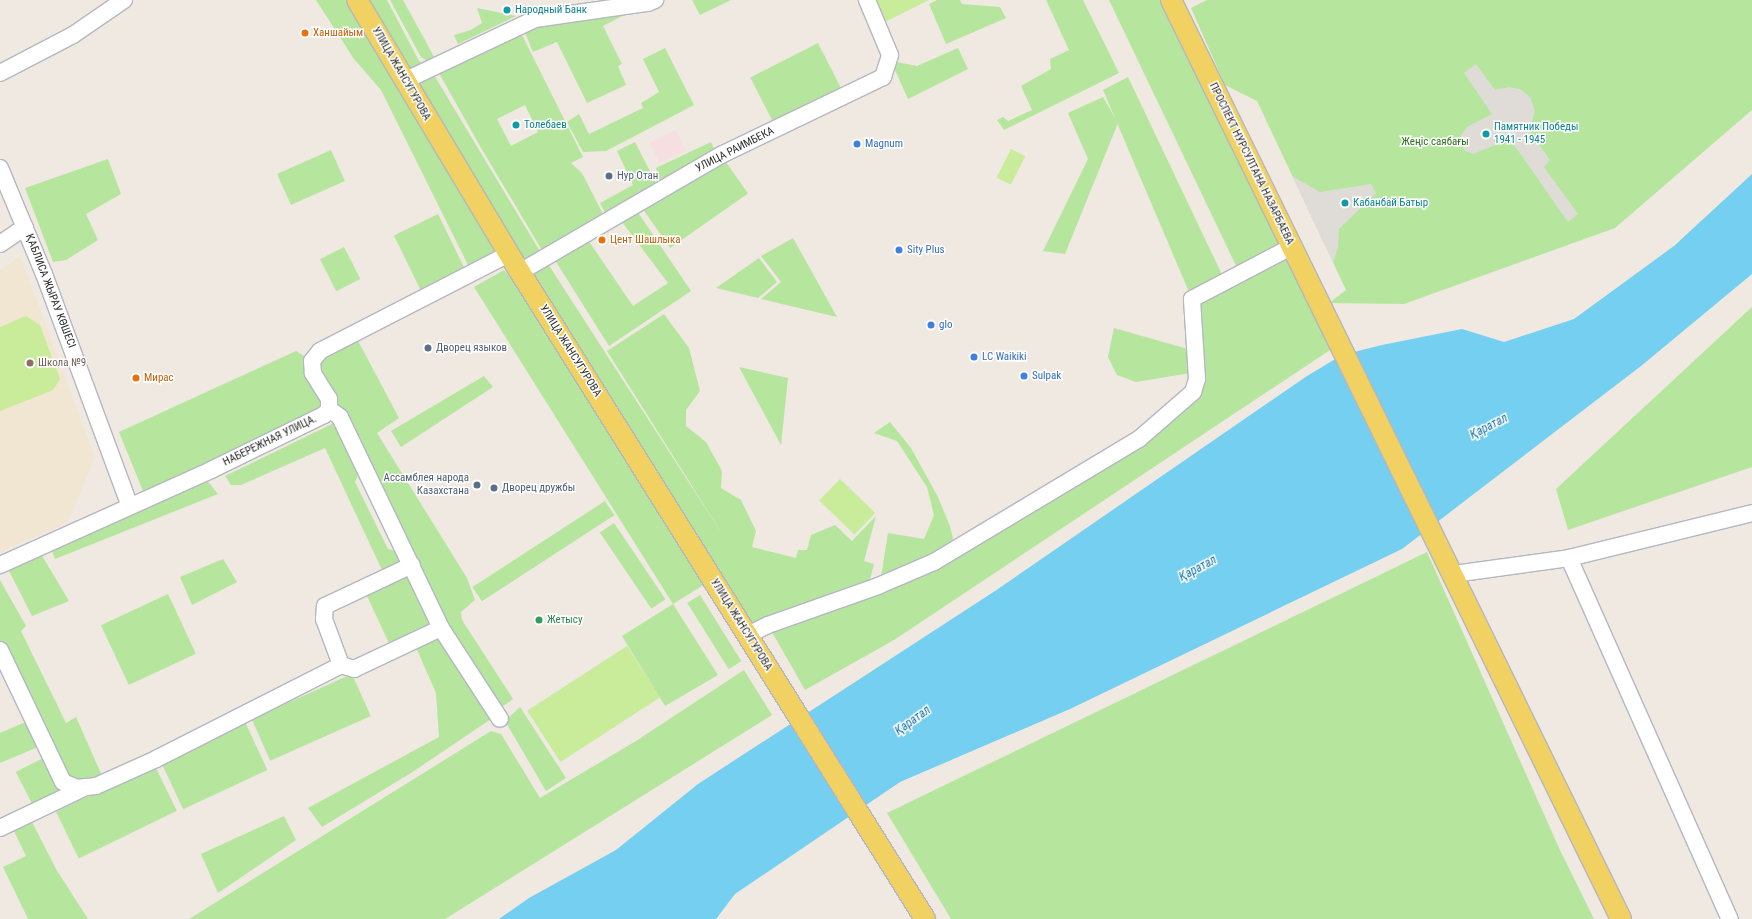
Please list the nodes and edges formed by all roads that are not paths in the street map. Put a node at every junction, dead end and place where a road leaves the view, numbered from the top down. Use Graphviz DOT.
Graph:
graph roads {
  1 [pos="124,0"];
  2 [pos="357,0"];
  3 [pos="655,0"];
  4 [pos="867,0"];
  5 [pos="1171,0"];
  6 [pos="0,73"];
  7 [pos="404,81"];
  8 [pos="0,168"];
  9 [pos="25,227"];
  10 [pos="0,244"];
  11 [pos="1291,247"];
  12 [pos="509,254"];
  13 [pos="520,272"];
  14 [pos="329,409"];
  15 [pos="130,506"];
  16 [pos="1752,513"];
  17 [pos="1569,558"];
  18 [pos="0,565"];
  19 [pos="412,565"];
  20 [pos="1454,574"];
  21 [pos="441,628"];
  22 [pos="748,636"];
  23 [pos="0,650"];
  24 [pos="341,665"];
  25 [pos="500,719"];
  26 [pos="86,787"];
  27 [pos="0,828"];
  28 [pos="925,919"];
  29 [pos="1621,919"];
  30 [pos="1730,919"];
  1 -- 6 [label="street"];
  2 -- 7 [label="main road, УЛИЦА ЖАНСУГУРОВА"];
  3 -- 7 [label="street"];
  4 -- 13 [label="street, УЛИЦА РАИМБЕКА"];
  5 -- 11 [label="main road, ПРОСПЕКТ НУРСУЛТАНА НАЗАРБАЕВА"];
  7 -- 12 [label="main road, УЛИЦА ЖАНСУГУРОВА"];
  8 -- 9 [label="street, ҚАБЛИСА ЖЫРАУ КӨШЕСІ"];
  9 -- 10 [label="street"];
  9 -- 15 [label="street, ҚАБЛИСА ЖЫРАУ КӨШЕСІ"];
  11 -- 20 [label="main road, ПРОСПЕКТ НУРСУЛТАНА НАЗАРБАЕВА"];
  11 -- 22 [label="street"];
  12 -- 13 [label="main road, УЛИЦА ЖАНСУГУРОВА"];
  12 -- 14 [label="street, НАБЕРЕЖНАЯ УЛИЦА."];
  13 -- 22 [label="main road, УЛИЦА ЖАНСУГУРОВА"];
  14 -- 15 [label="street, НАБЕРЕЖНАЯ УЛИЦА."];
  14 -- 19 [label="street"];
  15 -- 18 [label="street, НАБЕРЕЖНАЯ УЛИЦА."];
  16 -- 17 [label="street"];
  17 -- 20 [label="street"];
  17 -- 30 [label="street"];
  19 -- 21 [label="street"];
  19 -- 24 [label="street"];
  20 -- 29 [label="main road, ПРОСПЕКТ НУРСУЛТАНА НАЗАРБАЕВА"];
  21 -- 24 [label="street"];
  21 -- 25 [label="street"];
  22 -- 28 [label="main road, УЛИЦА ЖАНСУГУРОВА"];
  23 -- 26 [label="street"];
  24 -- 26 [label="street"];
  26 -- 27 [label="street"];
}
